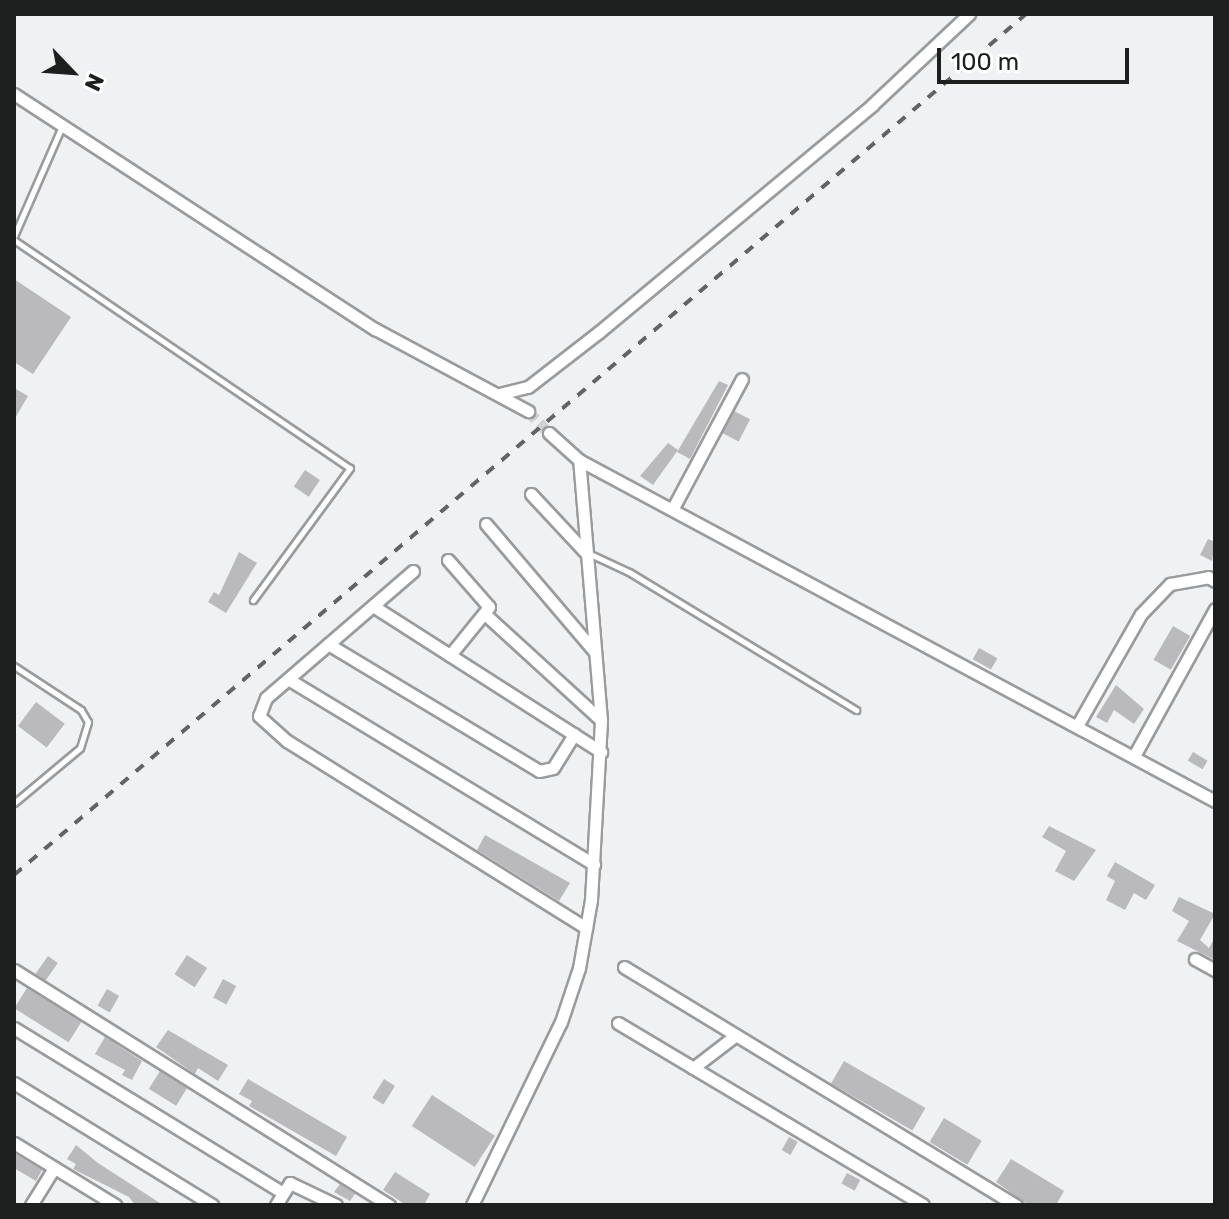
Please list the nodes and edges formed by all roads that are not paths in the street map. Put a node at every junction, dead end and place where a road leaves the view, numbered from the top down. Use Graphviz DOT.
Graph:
graph roads {
  1 [pos="969,14"];
  2 [pos="14,94"];
  3 [pos="62,125"];
  4 [pos="14,238"];
  5 [pos="742,379"];
  6 [pos="499,394"];
  7 [pos="528,411"];
  8 [pos="549,433"];
  9 [pos="579,460"];
  10 [pos="531,494"];
  11 [pos="673,508"];
  12 [pos="486,524"];
  13 [pos="585,552"];
  14 [pos="448,560"];
  15 [pos="413,571"];
  16 [pos="1215,581"];
  17 [pos="253,600"];
  18 [pos="373,606"];
  19 [pos="1215,609"];
  20 [pos="487,616"];
  21 [pos="328,644"];
  22 [pos="594,651"];
  23 [pos="450,655"];
  24 [pos="15,668"];
  25 [pos="288,679"];
  26 [pos="856,710"];
  27 [pos="601,720"];
  28 [pos="1077,726"];
  29 [pos="574,734"];
  30 [pos="601,752"];
  31 [pos="1134,756"];
  32 [pos="1215,801"];
  33 [pos="14,803"];
  34 [pos="594,864"];
  35 [pos="586,928"];
  36 [pos="1195,959"];
  37 [pos="624,967"];
  38 [pos="14,970"];
  39 [pos="1215,970"];
  40 [pos="618,1023"];
  41 [pos="14,1028"];
  42 [pos="736,1035"];
  43 [pos="693,1068"];
  44 [pos="14,1083"];
  45 [pos="14,1143"];
  46 [pos="54,1168"];
  47 [pos="282,1192"];
  48 [pos="31,1205"];
  49 [pos="115,1205"];
  50 [pos="212,1205"];
  51 [pos="276,1205"];
  52 [pos="336,1205"];
  53 [pos="389,1205"];
  54 [pos="472,1205"];
  55 [pos="923,1205"];
  56 [pos="1016,1205"];
  1 -- 6 [label="street"];
  2 -- 3 [label="street"];
  3 -- 4 [label="lane"];
  3 -- 6 [label="street"];
  4 -- 17 [label="lane"];
  5 -- 11 [label="street"];
  6 -- 7 [label="street"];
  8 -- 9 [label="street"];
  9 -- 11 [label="street"];
  9 -- 13 [label="street"];
  10 -- 13 [label="street"];
  11 -- 28 [label="street"];
  12 -- 22 [label="street"];
  13 -- 22 [label="street"];
  13 -- 26 [label="lane"];
  14 -- 20 [label="street"];
  15 -- 18 [label="street"];
  16 -- 28 [label="street"];
  18 -- 21 [label="street"];
  18 -- 23 [label="street"];
  19 -- 31 [label="street"];
  20 -- 23 [label="street"];
  20 -- 27 [label="street"];
  21 -- 25 [label="street"];
  21 -- 29 [label="street"];
  22 -- 27 [label="street"];
  23 -- 29 [label="street"];
  24 -- 33 [label="lane"];
  25 -- 34 [label="street"];
  25 -- 35 [label="street"];
  27 -- 30 [label="street"];
  28 -- 31 [label="street"];
  29 -- 30 [label="street"];
  30 -- 34 [label="street"];
  31 -- 32 [label="street"];
  34 -- 35 [label="street"];
  35 -- 54 [label="street"];
  36 -- 39 [label="street"];
  37 -- 42 [label="street"];
  38 -- 53 [label="street"];
  40 -- 43 [label="street"];
  41 -- 47 [label="street"];
  42 -- 43 [label="street"];
  42 -- 56 [label="street"];
  43 -- 55 [label="street"];
  44 -- 50 [label="street"];
  45 -- 46 [label="street"];
  46 -- 48 [label="street"];
  46 -- 49 [label="street"];
  47 -- 51 [label="street"];
  47 -- 52 [label="street"];
}
